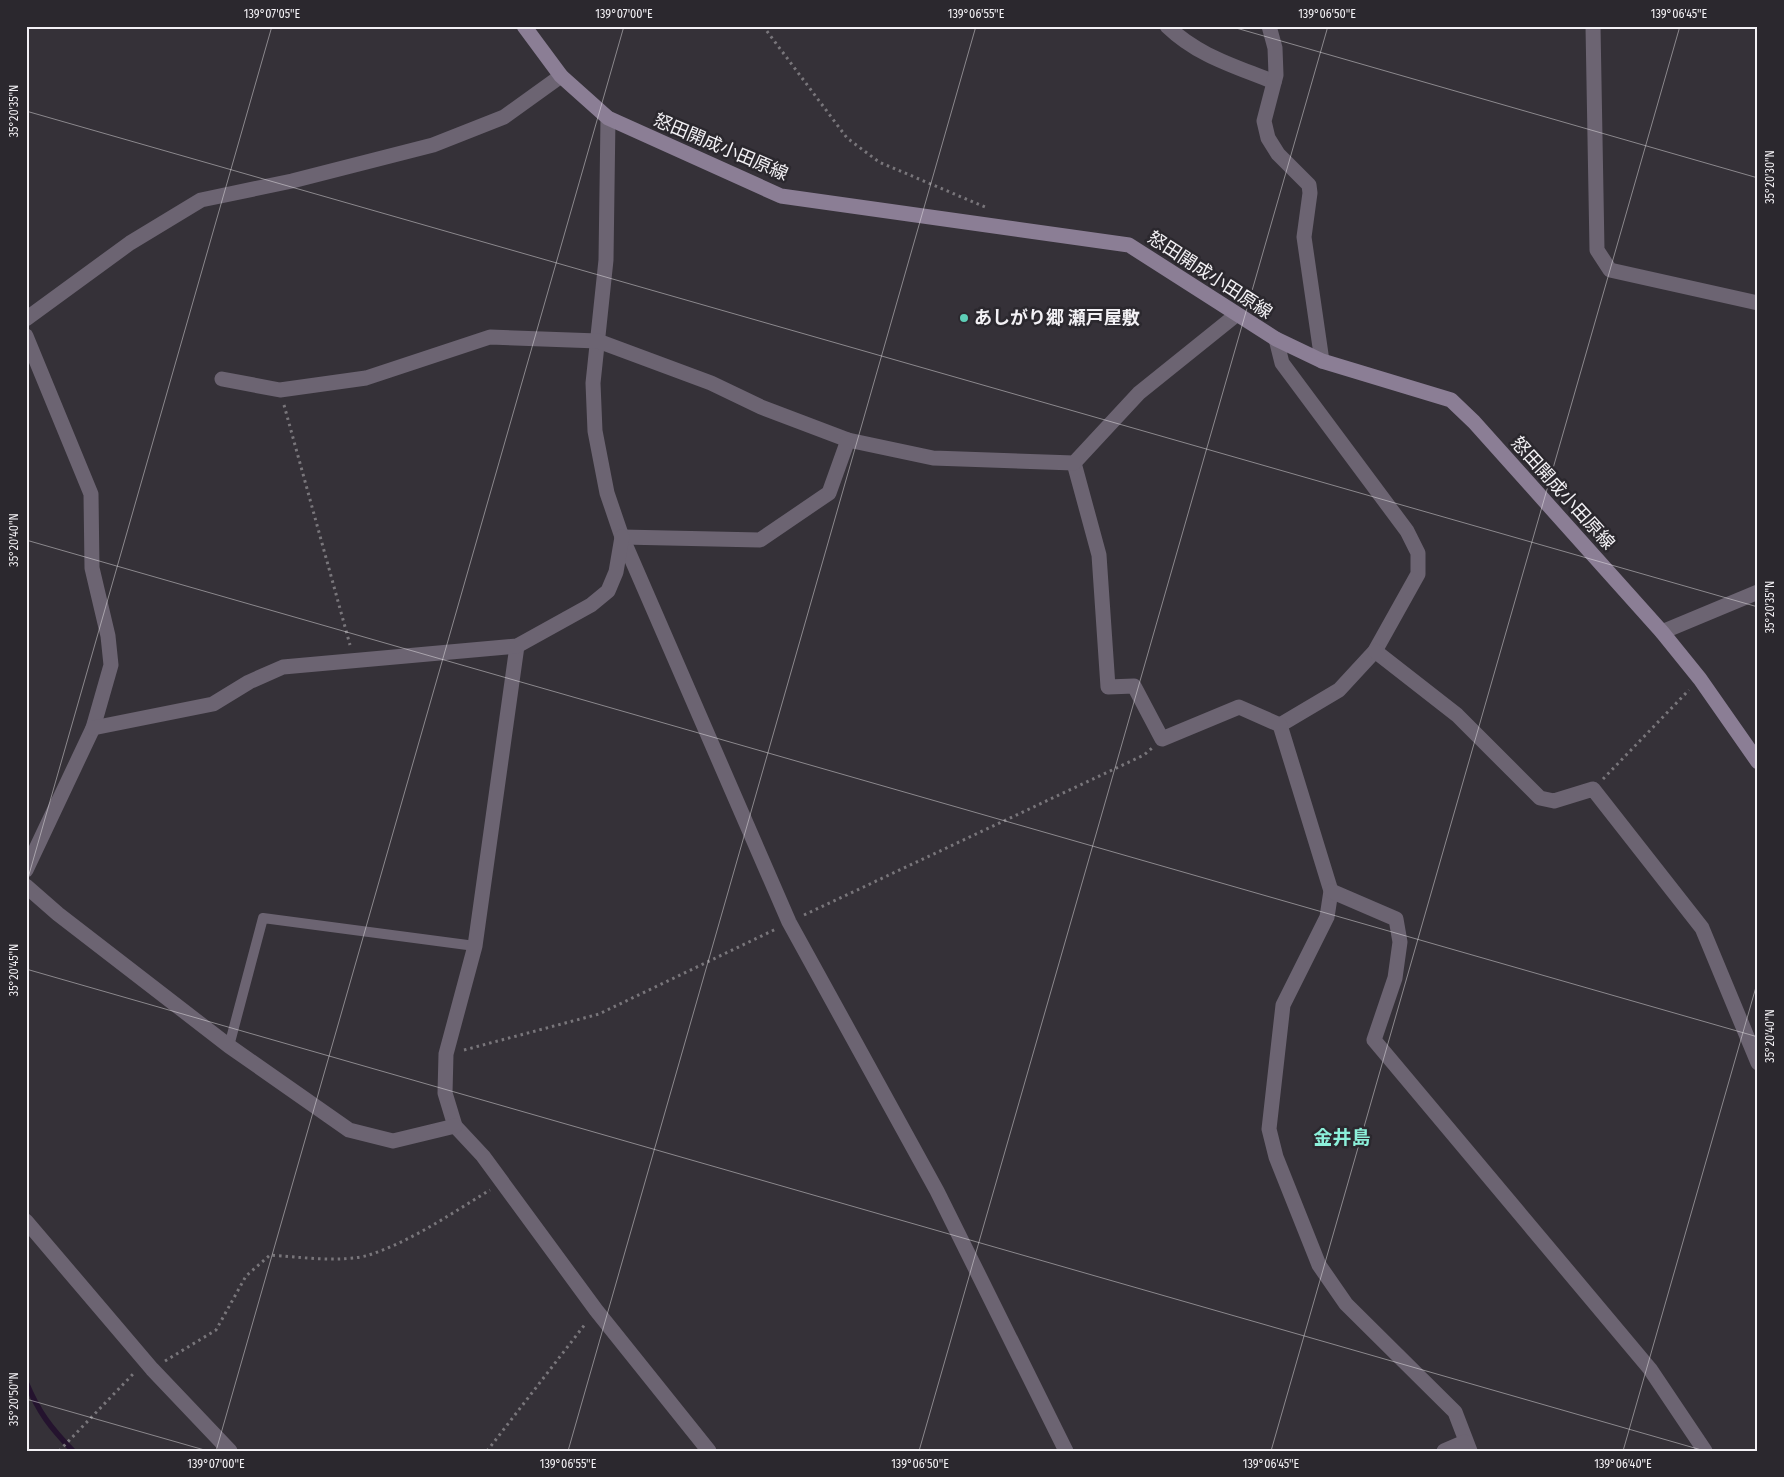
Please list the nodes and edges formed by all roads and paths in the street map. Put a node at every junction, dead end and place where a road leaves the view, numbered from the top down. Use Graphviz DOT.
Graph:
graph roads {
  1 [pos="524,26"];
  2 [pos="764,26"];
  3 [pos="1167,26"];
  4 [pos="1269,26"];
  5 [pos="1593,26"];
  6 [pos="561,76"];
  7 [pos="1274,82"];
  8 [pos="608,118"];
  9 [pos="996,226"];
  10 [pos="1758,303"];
  11 [pos="1236,315"];
  12 [pos="26,319"];
  13 [pos="26,336"];
  14 [pos="1276,339"];
  15 [pos="598,342"];
  16 [pos="1322,361"];
  17 [pos="222,379"];
  18 [pos="280,390"];
  19 [pos="848,440"];
  20 [pos="1074,462"];
  21 [pos="622,537"];
  22 [pos="1758,592"];
  23 [pos="1662,632"];
  24 [pos="518,646"];
  25 [pos="1375,651"];
  26 [pos="354,661"];
  27 [pos="1700,679"];
  28 [pos="1280,726"];
  29 [pos="93,728"];
  30 [pos="1162,739"];
  31 [pos="1758,762"];
  32 [pos="1593,789"];
  33 [pos="26,870"];
  34 [pos="26,886"];
  35 [pos="1332,891"];
  36 [pos="789,922"];
  37 [pos="475,946"];
  38 [pos="229,1046"];
  39 [pos="446,1054"];
  40 [pos="1758,1063"];
  41 [pos="455,1126"];
  42 [pos="502,1183"];
  43 [pos="26,1221"];
  44 [pos="596,1310"];
  45 [pos="148,1365"];
  46 [pos="1468,1446"];
  47 [pos="59,1451"];
  48 [pos="230,1451"];
  49 [pos="487,1451"];
  50 [pos="709,1451"];
  51 [pos="1066,1451"];
  52 [pos="1444,1451"];
  53 [pos="1705,1451"];
  1 -- 6 [label="main road, 怒田開成小田原線"];
  2 -- 9 [label="path"];
  3 -- 7 [label="street"];
  4 -- 7 [label="street"];
  5 -- 10 [label="street"];
  6 -- 8 [label="main road, 怒田開成小田原線"];
  6 -- 12 [label="street"];
  7 -- 16 [label="street"];
  8 -- 9 [label="main road, 怒田開成小田原線"];
  8 -- 15 [label="street"];
  9 -- 11 [label="main road, 怒田開成小田原線"];
  11 -- 14 [label="main road, 怒田開成小田原線"];
  11 -- 20 [label="street"];
  13 -- 29 [label="street"];
  14 -- 16 [label="main road, 怒田開成小田原線"];
  14 -- 25 [label="street"];
  15 -- 18 [label="street"];
  15 -- 19 [label="street"];
  15 -- 21 [label="street"];
  16 -- 23 [label="main road, 怒田開成小田原線"];
  17 -- 18 [label="street"];
  18 -- 26 [label="path"];
  19 -- 20 [label="street"];
  19 -- 21 [label="street"];
  20 -- 30 [label="street"];
  21 -- 24 [label="street"];
  21 -- 36 [label="street"];
  22 -- 23 [label="street"];
  23 -- 27 [label="main road, 怒田開成小田原線"];
  24 -- 26 [label="street"];
  24 -- 37 [label="street"];
  25 -- 28 [label="street"];
  25 -- 32 [label="street"];
  26 -- 29 [label="street"];
  27 -- 31 [label="main road, 怒田開成小田原線"];
  27 -- 32 [label="path"];
  28 -- 30 [label="street"];
  28 -- 35 [label="street"];
  29 -- 33 [label="street"];
  30 -- 36 [label="path"];
  32 -- 40 [label="street"];
  34 -- 38 [label="street"];
  35 -- 46 [label="street"];
  35 -- 53 [label="street"];
  36 -- 39 [label="path"];
  36 -- 51 [label="street"];
  37 -- 38 [label="lane"];
  37 -- 39 [label="street"];
  38 -- 41 [label="street"];
  39 -- 41 [label="street"];
  41 -- 42 [label="street"];
  42 -- 44 [label="street"];
  42 -- 45 [label="path"];
  43 -- 45 [label="street"];
  44 -- 49 [label="path"];
  44 -- 50 [label="street"];
  45 -- 47 [label="path"];
  45 -- 48 [label="street"];
  46 -- 52 [label="street"];
}
